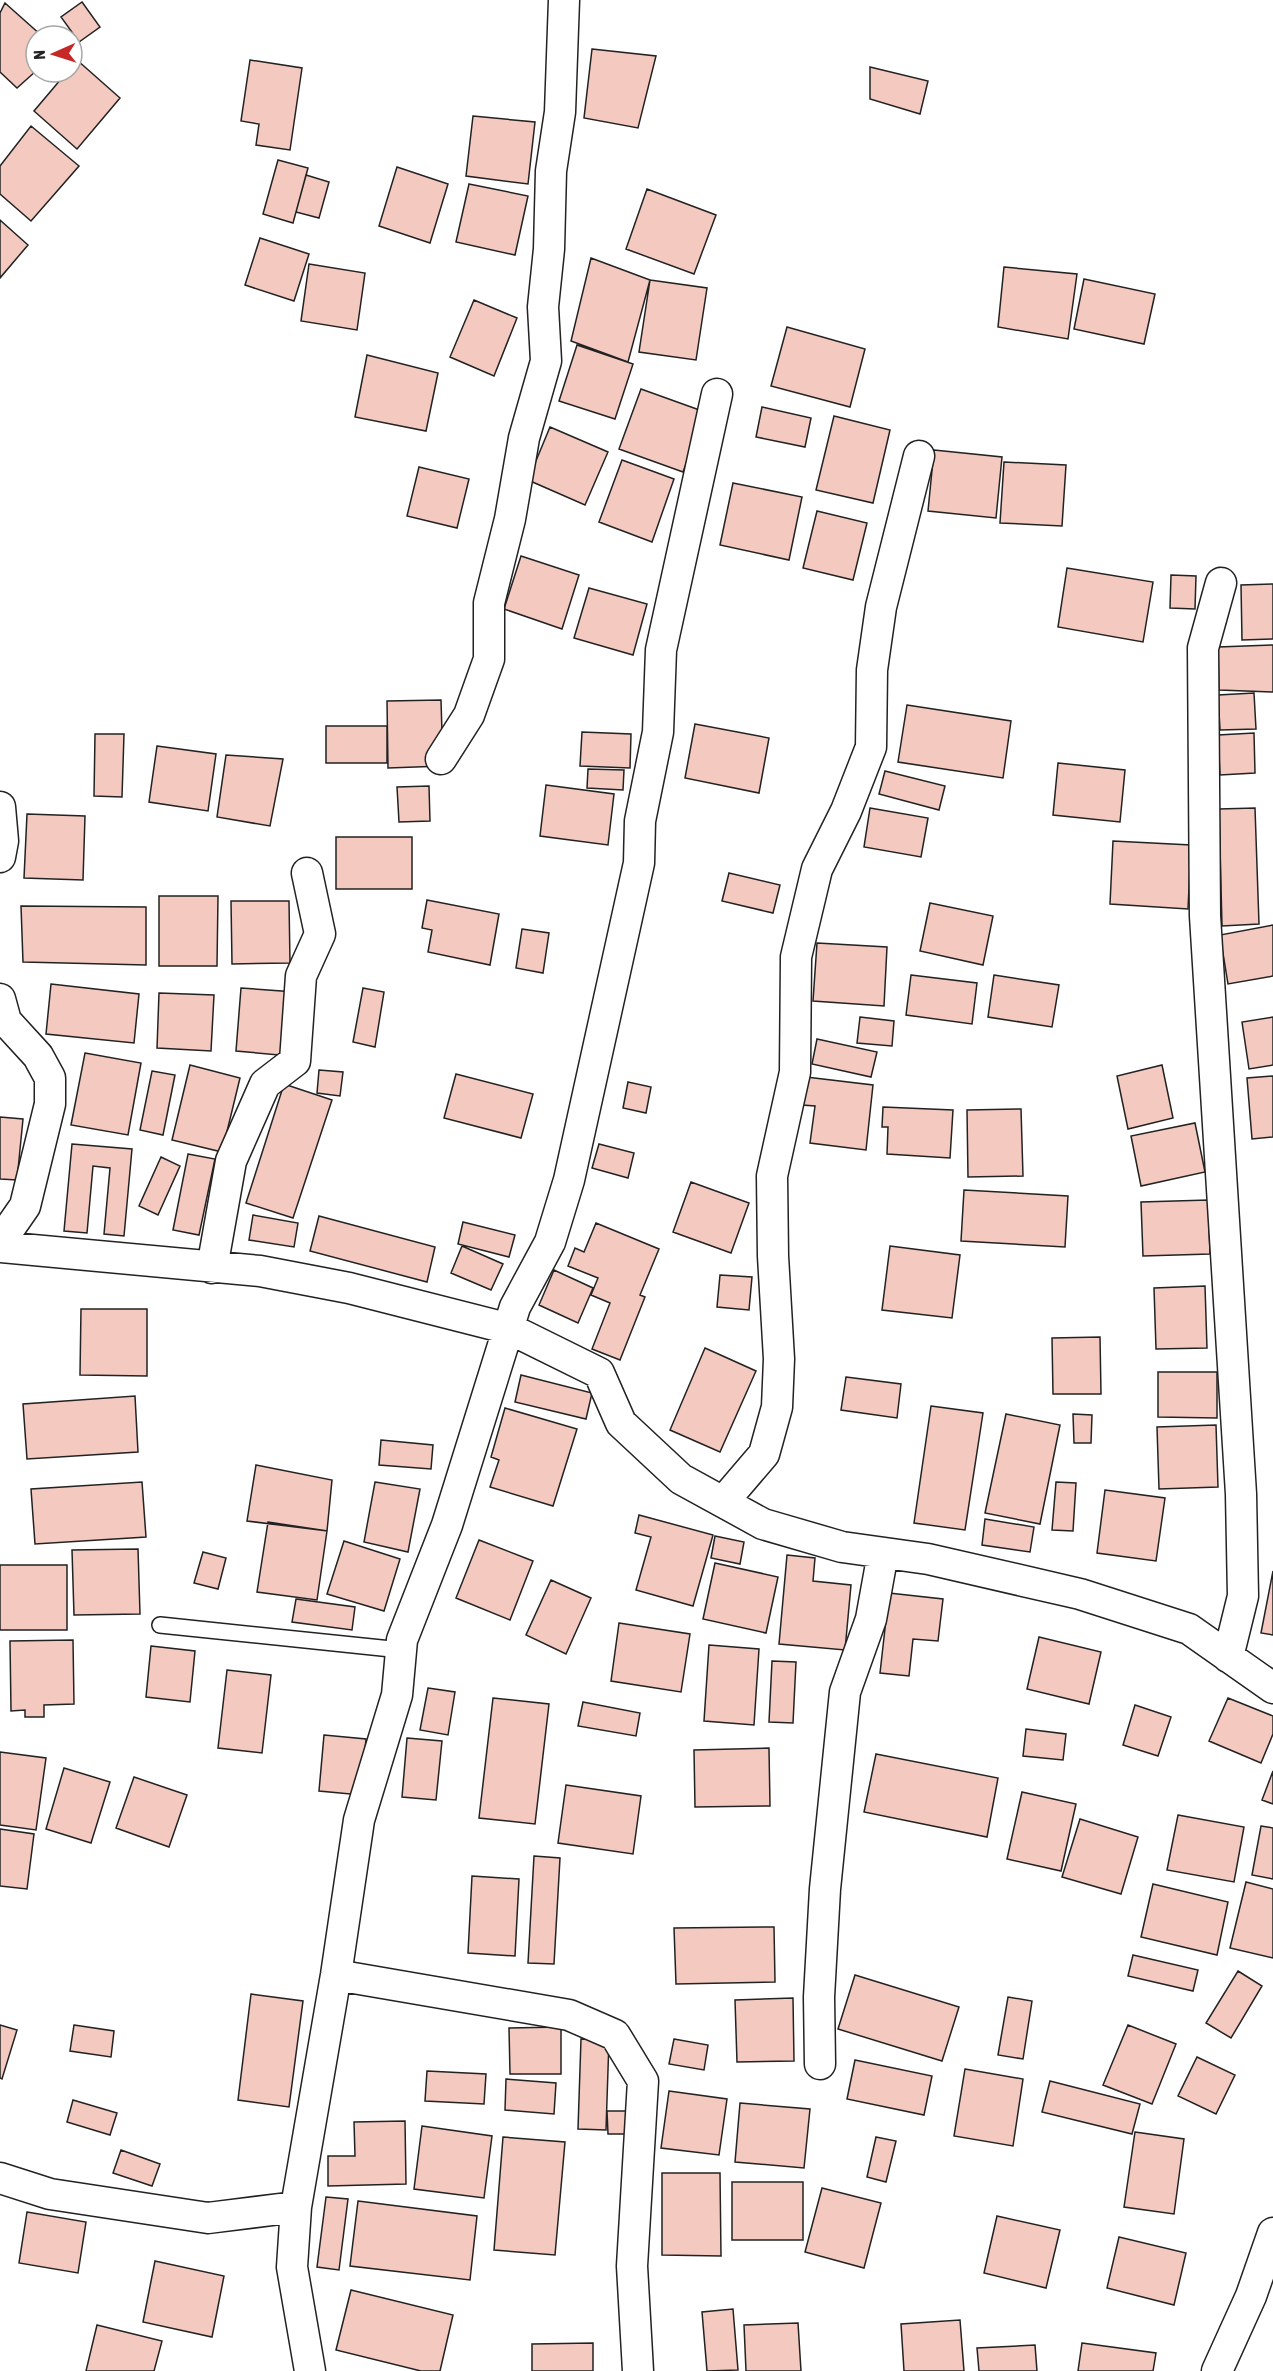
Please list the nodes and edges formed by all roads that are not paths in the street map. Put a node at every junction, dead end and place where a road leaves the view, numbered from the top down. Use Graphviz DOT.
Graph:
graph roads {
  1 [pos="564,0"];
  2 [pos="717,394"];
  3 [pos="919,456"];
  4 [pos="1221,583"];
  5 [pos="441,759"];
  6 [pos="0,807"];
  7 [pos="0,857"];
  8 [pos="307,873"];
  9 [pos="0,999"];
  10 [pos="0,1242"];
  11 [pos="0,1248"];
  12 [pos="212,1268"];
  13 [pos="510,1329"];
  14 [pos="723,1502"];
  15 [pos="883,1553"];
  16 [pos="160,1625"];
  17 [pos="401,1650"];
  18 [pos="1228,1657"];
  19 [pos="1273,1688"];
  20 [pos="336,1975"];
  21 [pos="820,2064"];
  22 [pos="0,2178"];
  23 [pos="296,2207"];
  24 [pos="1273,2233"];
  25 [pos="310,2371"];
  26 [pos="638,2371"];
  27 [pos="1217,2371"];
  1 -- 5 [label="street"];
  2 -- 13 [label="street"];
  3 -- 14 [label="street"];
  4 -- 18 [label="street"];
  6 -- 7 [label="street"];
  8 -- 12 [label="street"];
  9 -- 10 [label="street"];
  11 -- 12 [label="street"];
  12 -- 13 [label="street"];
  13 -- 14 [label="street"];
  13 -- 17 [label="street"];
  14 -- 15 [label="street"];
  15 -- 18 [label="street"];
  15 -- 21 [label="street"];
  16 -- 17 [label="lane"];
  17 -- 20 [label="street"];
  18 -- 19 [label="street"];
  20 -- 23 [label="street"];
  20 -- 26 [label="street"];
  22 -- 23 [label="street"];
  23 -- 25 [label="street"];
  24 -- 27 [label="street"];
}
